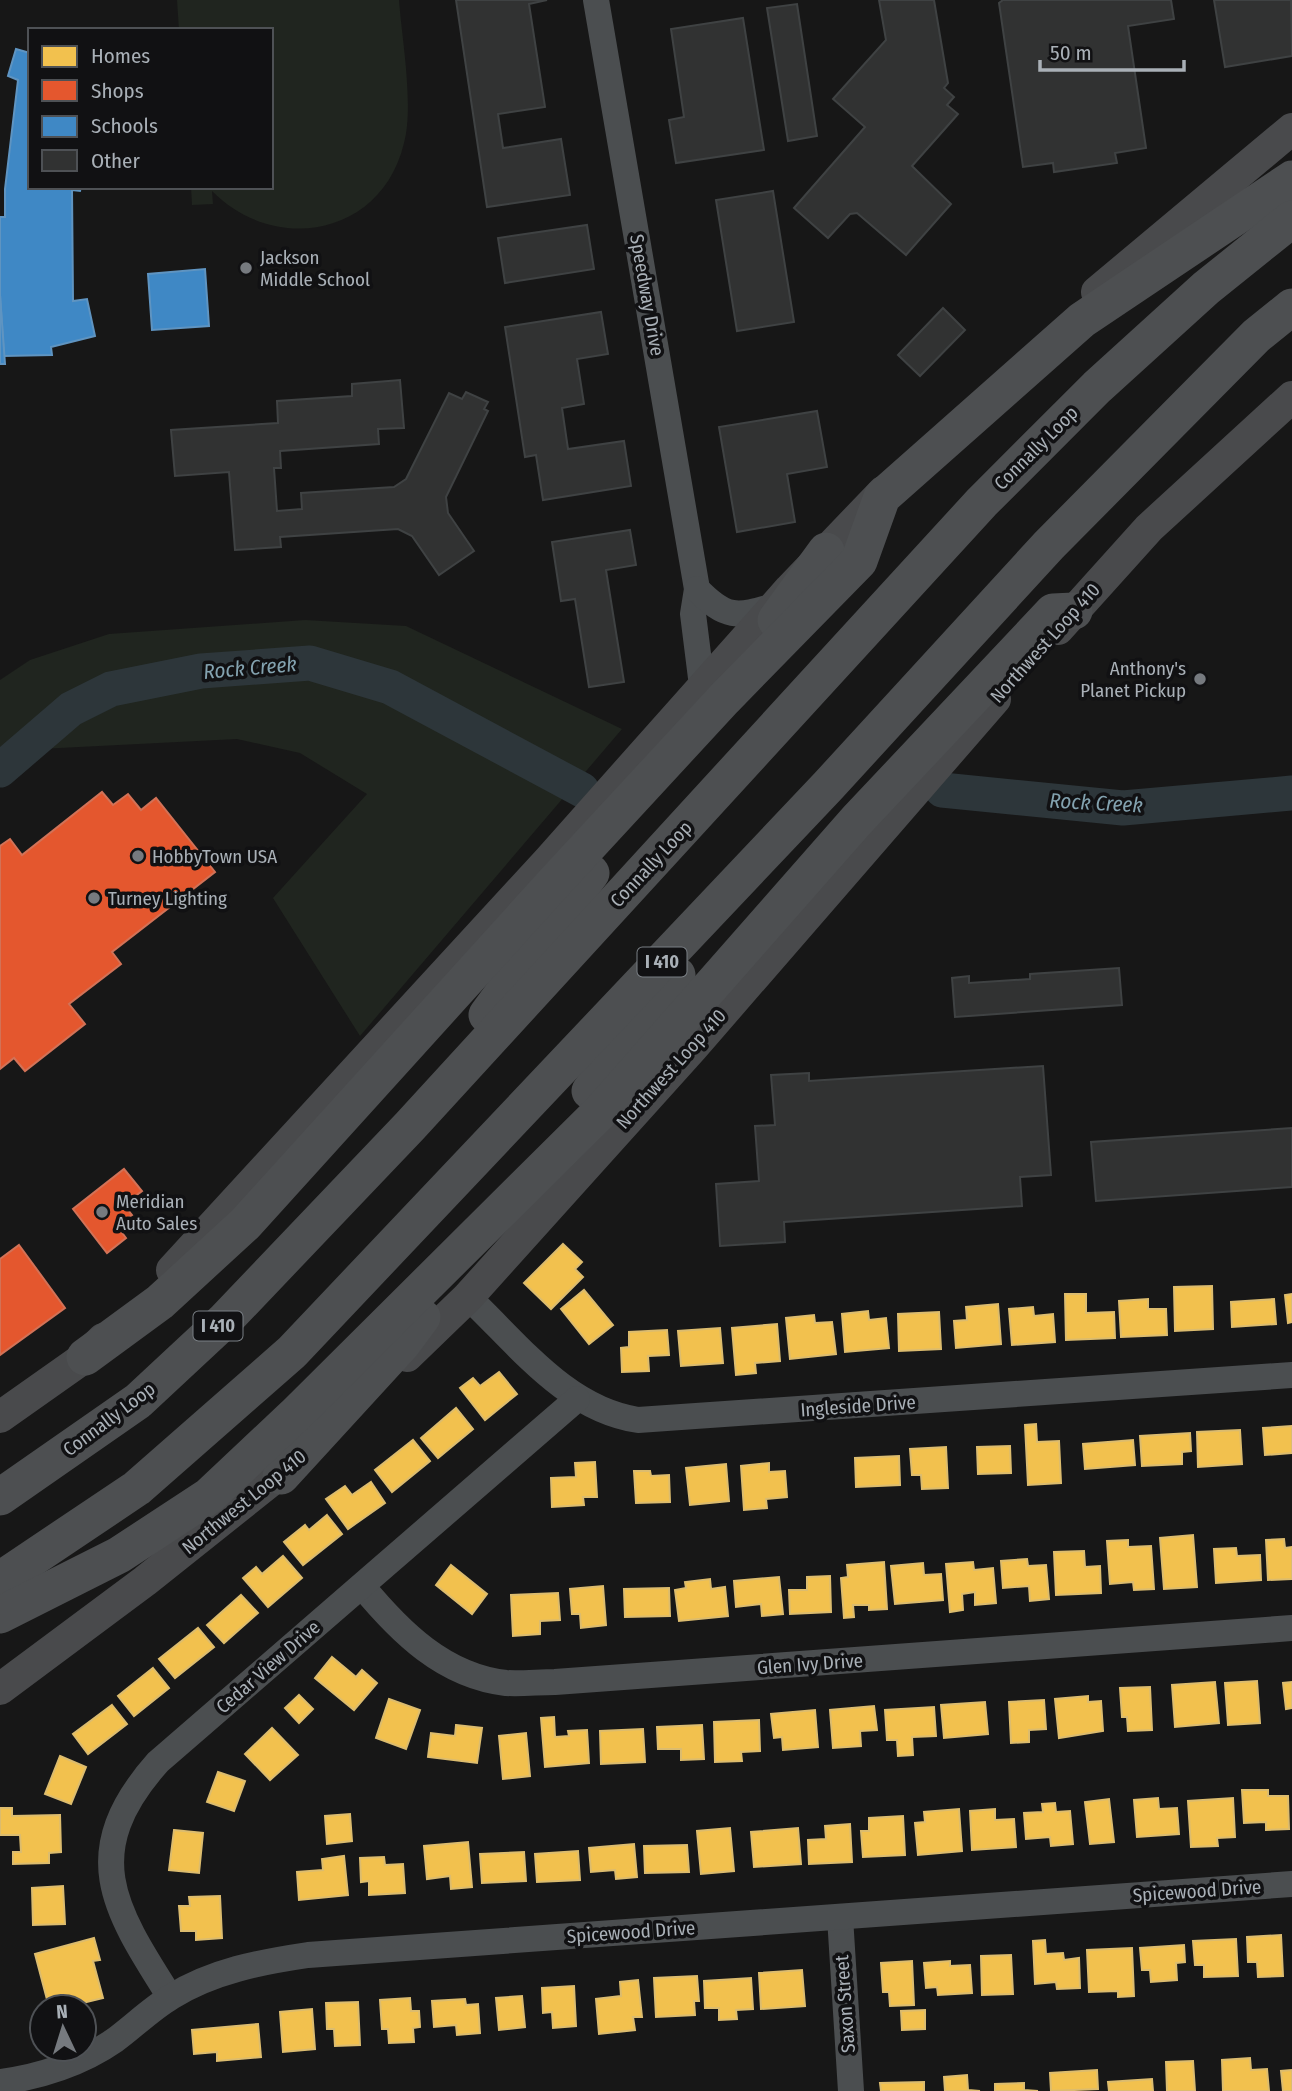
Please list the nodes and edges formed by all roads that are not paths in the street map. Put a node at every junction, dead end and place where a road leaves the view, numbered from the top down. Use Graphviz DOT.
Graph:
graph roads {
  1 [pos="596,0"];
  2 [pos="1292,130"];
  3 [pos="1292,179"];
  4 [pos="1292,219"];
  5 [pos="1292,307"];
  6 [pos="1292,397"];
  7 [pos="826,551"];
  8 [pos="697,589"];
  9 [pos="775,606"];
  10 [pos="1074,611"];
  11 [pos="702,686"];
  12 [pos="789,826"];
  13 [pos="410,1126"];
  14 [pos="468,1297"];
  15 [pos="85,1357"];
  16 [pos="1292,1375"];
  17 [pos="578,1399"];
  18 [pos="0,1417"];
  19 [pos="281,1476"];
  20 [pos="0,1496"];
  21 [pos="0,1580"];
  22 [pos="362,1586"];
  23 [pos="0,1615"];
  24 [pos="1292,1629"];
  25 [pos="0,1689"];
  26 [pos="1292,1884"];
  27 [pos="840,1917"];
  28 [pos="170,1997"];
  29 [pos="0,2082"];
  30 [pos="851,2091"];
  1 -- 8 [label="street, Speedway Drive"];
  2 -- 7 [label="main road"];
  3 -- 15 [label="highway"];
  4 -- 13 [label="highway, Connally Loop / I 410"];
  5 -- 12 [label="highway, I 410"];
  6 -- 10 [label="main road, Northwest Loop 410"];
  7 -- 9 [label="main road"];
  7 -- 13 [label="highway"];
  8 -- 9 [label="street"];
  8 -- 11 [label="street, Speedway Drive"];
  9 -- 11 [label="main road"];
  10 -- 14 [label="main road, Northwest Loop 410"];
  10 -- 23 [label="highway"];
  11 -- 15 [label="main road"];
  12 -- 19 [label="highway"];
  12 -- 21 [label="highway, I 410"];
  13 -- 20 [label="highway, Connally Loop / I 410"];
  14 -- 17 [label="street, Ingleside Drive"];
  14 -- 19 [label="main road, Northwest Loop 410"];
  15 -- 18 [label="main road"];
  16 -- 17 [label="street, Ingleside Drive"];
  17 -- 22 [label="street, Cedar View Drive"];
  19 -- 25 [label="main road, Northwest Loop 410"];
  22 -- 24 [label="street, Glen Ivy Drive"];
  22 -- 28 [label="street, Cedar View Drive"];
  26 -- 27 [label="street, Spicewood Drive"];
  27 -- 28 [label="street, Spicewood Drive"];
  27 -- 30 [label="street, Saxon Street"];
  28 -- 29 [label="street, Spicewood Drive"];
}
